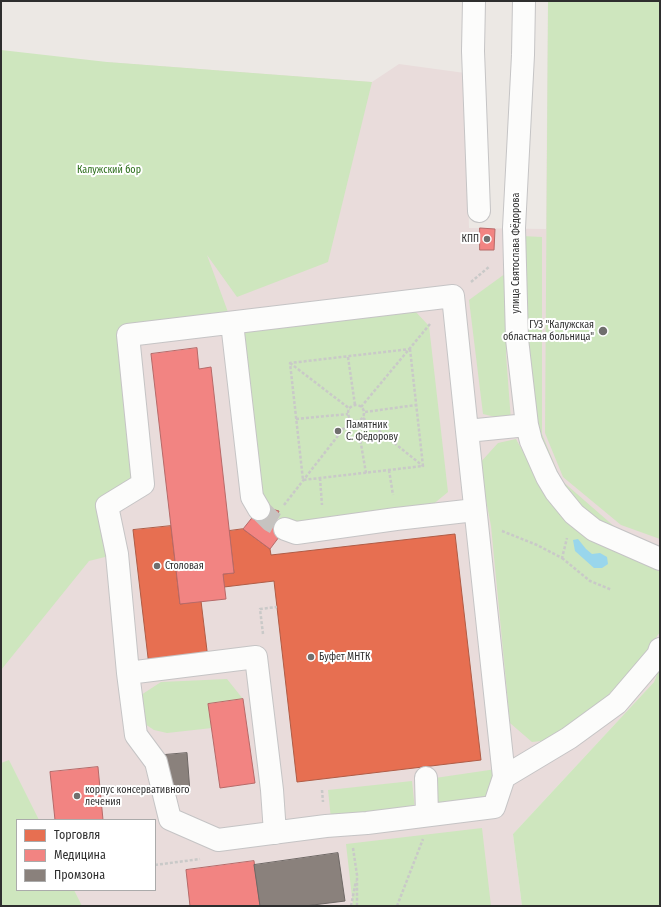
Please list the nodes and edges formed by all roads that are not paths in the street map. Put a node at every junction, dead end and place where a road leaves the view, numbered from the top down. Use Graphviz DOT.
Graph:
graph roads {
  1 [pos="474,1"];
  2 [pos="524,1"];
  3 [pos="479,211"];
  4 [pos="232,323"];
  5 [pos="527,425"];
  6 [pos="467,431"];
  7 [pos="475,510"];
  8 [pos="660,559"];
  9 [pos="660,648"];
  10 [pos="128,673"];
  11 [pos="504,777"];
  12 [pos="426,778"];
  13 [pos="427,815"];
  14 [pos="275,833"];
  1 -- 3 [label="street"];
  2 -- 5 [label="street, улица Святослава Фёдорова"];
  4 -- 6 [label="street"];
  4 -- 7 [label="street"];
  4 -- 10 [label="street"];
  5 -- 6 [label="street"];
  5 -- 8 [label="street, улица Святослава Фёдорова"];
  6 -- 7 [label="street"];
  7 -- 11 [label="street"];
  9 -- 11 [label="street"];
  10 -- 14 [label="street"];
  10 -- 14 [label="street"];
  11 -- 13 [label="street"];
  12 -- 13 [label="street"];
  13 -- 14 [label="street"];
}
